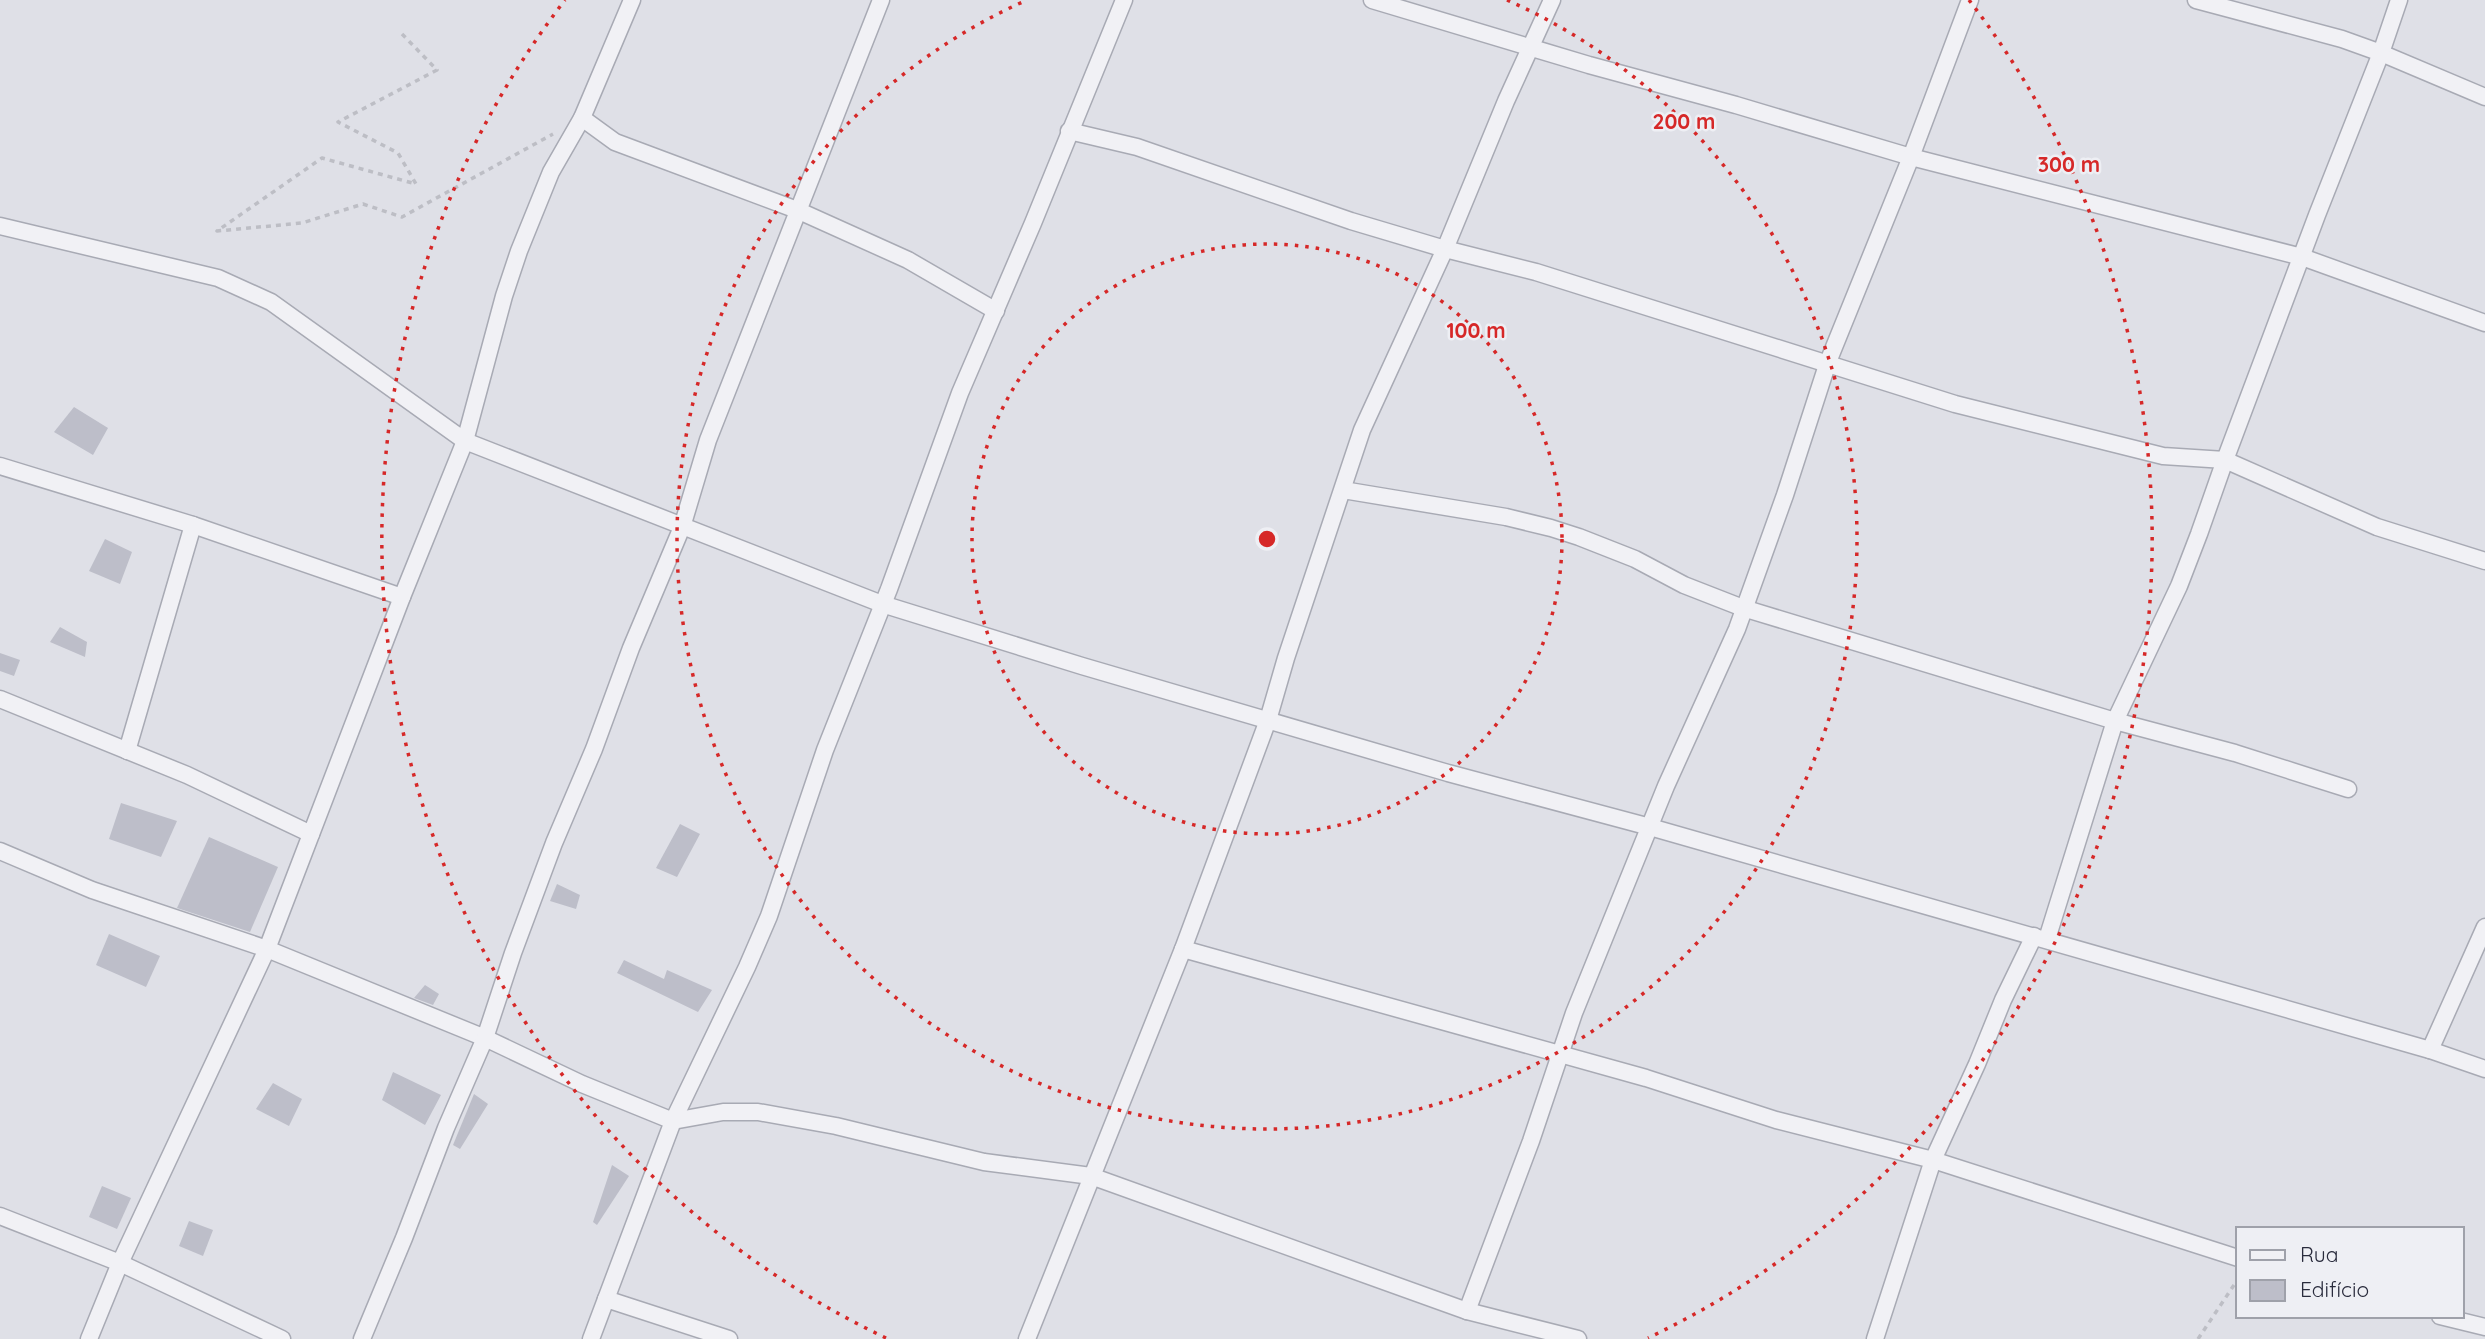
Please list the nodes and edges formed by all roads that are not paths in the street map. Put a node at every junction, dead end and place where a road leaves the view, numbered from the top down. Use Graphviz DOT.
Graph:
graph roads {
  1 [pos="632,0"];
  2 [pos="881,0"];
  3 [pos="1124,0"];
  4 [pos="1372,0"];
  5 [pos="1552,0"];
  6 [pos="1970,0"];
  7 [pos="2196,0"];
  8 [pos="2399,0"];
  9 [pos="1530,48"];
  10 [pos="2381,53"];
  11 [pos="2485,97"];
  12 [pos="582,118"];
  13 [pos="1069,131"];
  14 [pos="1911,157"];
  15 [pos="797,211"];
  16 [pos="0,226"];
  17 [pos="1445,249"];
  18 [pos="2302,257"];
  19 [pos="996,311"];
  20 [pos="2485,323"];
  21 [pos="1828,362"];
  22 [pos="465,441"];
  23 [pos="2225,460"];
  24 [pos="0,466"];
  25 [pos="1343,490"];
  26 [pos="193,524"];
  27 [pos="682,527"];
  28 [pos="2485,561"];
  29 [pos="402,597"];
  30 [pos="882,604"];
  31 [pos="1743,608"];
  32 [pos="0,699"];
  33 [pos="1268,720"];
  34 [pos="2115,721"];
  35 [pos="127,751"];
  36 [pos="2348,789"];
  37 [pos="1650,827"];
  38 [pos="311,834"];
  39 [pos="0,851"];
  40 [pos="2485,927"];
  41 [pos="2040,938"];
  42 [pos="267,949"];
  43 [pos="1183,949"];
  44 [pos="485,1038"];
  45 [pos="2430,1050"];
  46 [pos="1560,1055"];
  47 [pos="2485,1069"];
  48 [pos="673,1121"];
  49 [pos="1933,1160"];
  50 [pos="1091,1176"];
  51 [pos="0,1216"];
  52 [pos="2236,1257"];
  53 [pos="120,1263"];
  54 [pos="606,1299"];
  55 [pos="1466,1311"];
  56 [pos="2448,1318"];
  57 [pos="2485,1327"];
  58 [pos="89,1339"];
  59 [pos="282,1339"];
  60 [pos="362,1339"];
  61 [pos="591,1339"];
  62 [pos="729,1339"];
  63 [pos="1027,1339"];
  64 [pos="1578,1339"];
  65 [pos="1875,1339"];
  1 -- 12 [label="street"];
  2 -- 15 [label="street"];
  3 -- 13 [label="street"];
  4 -- 9 [label="street"];
  5 -- 9 [label="street"];
  6 -- 14 [label="street"];
  7 -- 10 [label="street"];
  8 -- 10 [label="street"];
  9 -- 14 [label="street"];
  9 -- 17 [label="street"];
  10 -- 11 [label="street"];
  10 -- 18 [label="street"];
  12 -- 15 [label="street"];
  12 -- 22 [label="street"];
  13 -- 17 [label="street"];
  13 -- 19 [label="street"];
  14 -- 18 [label="street"];
  14 -- 21 [label="street"];
  15 -- 19 [label="street"];
  15 -- 27 [label="street"];
  16 -- 22 [label="street"];
  17 -- 21 [label="street"];
  17 -- 25 [label="street"];
  18 -- 20 [label="street"];
  18 -- 23 [label="street"];
  19 -- 30 [label="street"];
  21 -- 23 [label="street"];
  21 -- 31 [label="street"];
  22 -- 27 [label="street"];
  22 -- 29 [label="street"];
  23 -- 28 [label="street"];
  23 -- 34 [label="street"];
  24 -- 26 [label="street"];
  25 -- 31 [label="street"];
  25 -- 33 [label="street"];
  26 -- 29 [label="street"];
  26 -- 35 [label="street"];
  27 -- 30 [label="street"];
  27 -- 44 [label="street"];
  29 -- 38 [label="street"];
  30 -- 33 [label="street"];
  30 -- 48 [label="street"];
  31 -- 34 [label="street"];
  31 -- 37 [label="street"];
  32 -- 35 [label="street"];
  33 -- 37 [label="street"];
  33 -- 43 [label="street"];
  34 -- 36 [label="street"];
  34 -- 41 [label="street"];
  35 -- 38 [label="street"];
  37 -- 41 [label="street"];
  37 -- 46 [label="street"];
  38 -- 42 [label="street"];
  39 -- 42 [label="street"];
  40 -- 45 [label="street"];
  41 -- 45 [label="street"];
  41 -- 49 [label="street"];
  42 -- 44 [label="street"];
  42 -- 53 [label="street"];
  43 -- 46 [label="street"];
  43 -- 50 [label="street"];
  44 -- 48 [label="street"];
  44 -- 60 [label="street"];
  45 -- 47 [label="street"];
  46 -- 49 [label="street"];
  46 -- 55 [label="street"];
  48 -- 50 [label="street"];
  48 -- 54 [label="street"];
  49 -- 52 [label="street"];
  49 -- 65 [label="street"];
  50 -- 55 [label="street"];
  50 -- 63 [label="street"];
  51 -- 53 [label="street"];
  53 -- 58 [label="street"];
  53 -- 59 [label="street"];
  54 -- 61 [label="street"];
  54 -- 62 [label="street"];
  55 -- 64 [label="street"];
  56 -- 57 [label="street"];
}
